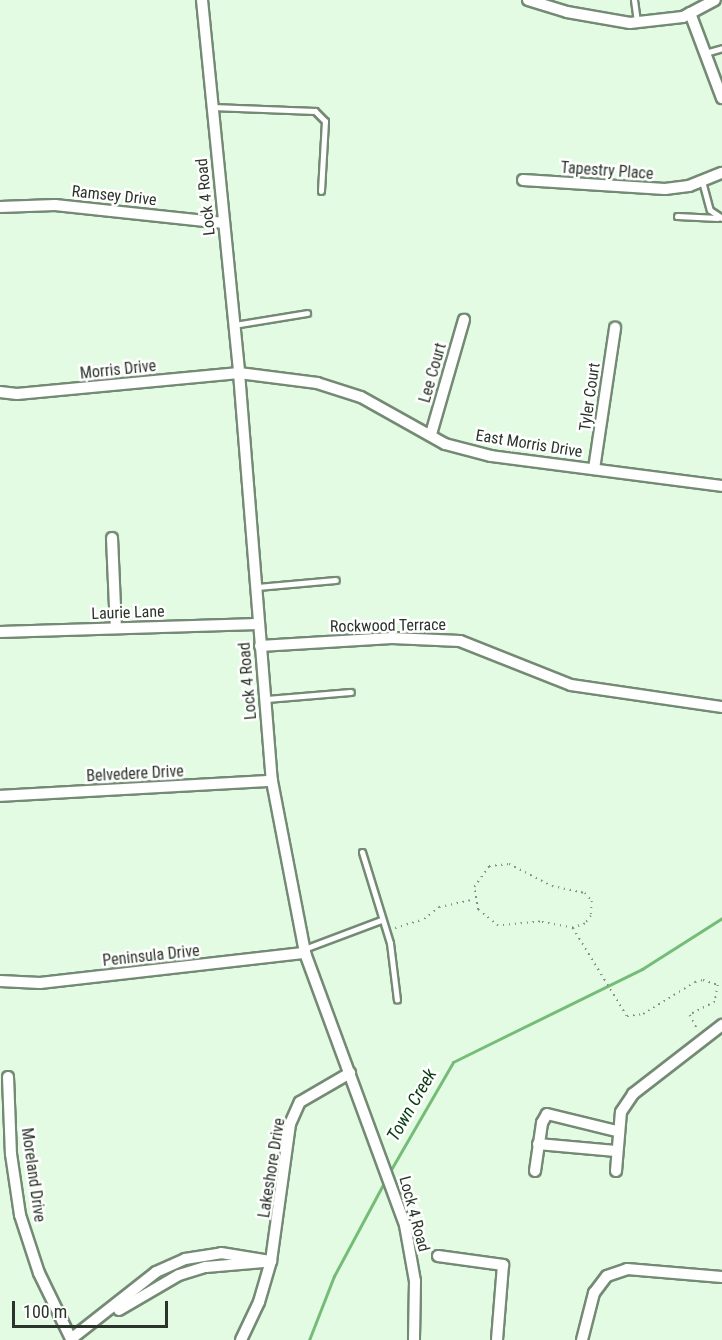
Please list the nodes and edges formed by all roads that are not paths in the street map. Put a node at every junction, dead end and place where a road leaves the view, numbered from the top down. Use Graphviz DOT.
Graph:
graph roads {
  1 [pos="202,0"];
  2 [pos="528,0"];
  3 [pos="634,0"];
  4 [pos="715,0"];
  5 [pos="690,13"];
  6 [pos="637,22"];
  7 [pos="722,48"];
  8 [pos="705,53"];
  9 [pos="722,98"];
  10 [pos="212,107"];
  11 [pos="722,173"];
  12 [pos="523,180"];
  13 [pos="702,181"];
  14 [pos="321,190"];
  15 [pos="0,207"];
  16 [pos="676,216"];
  17 [pos="720,218"];
  18 [pos="224,223"];
  19 [pos="307,313"];
  20 [pos="464,320"];
  21 [pos="234,326"];
  22 [pos="615,328"];
  23 [pos="239,373"];
  24 [pos="0,392"];
  25 [pos="430,434"];
  26 [pos="594,469"];
  27 [pos="722,486"];
  28 [pos="112,538"];
  29 [pos="336,580"];
  30 [pos="255,587"];
  31 [pos="258,624"];
  32 [pos="116,628"];
  33 [pos="0,632"];
  34 [pos="260,646"];
  35 [pos="351,692"];
  36 [pos="264,699"];
  37 [pos="722,707"];
  38 [pos="272,781"];
  39 [pos="0,796"];
  40 [pos="362,852"];
  41 [pos="381,920"];
  42 [pos="305,951"];
  43 [pos="0,981"];
  44 [pos="396,1000"];
  45 [pos="722,1025"];
  46 [pos="350,1073"];
  47 [pos="8,1077"];
  48 [pos="617,1131"];
  49 [pos="538,1144"];
  50 [pos="616,1151"];
  51 [pos="6,1155"];
  52 [pos="535,1171"];
  53 [pos="615,1171"];
  54 [pos="438,1257"];
  55 [pos="271,1262"];
  56 [pos="722,1276"];
  57 [pos="71,1340"];
  58 [pos="241,1340"];
  59 [pos="414,1340"];
  60 [pos="496,1340"];
  61 [pos="582,1340"];
  1 -- 10 [label="street, Lock 4 Road"];
  2 -- 6 [label="street"];
  3 -- 6 [label="lane"];
  4 -- 5 [label="street"];
  5 -- 6 [label="street"];
  5 -- 8 [label="street"];
  7 -- 8 [label="lane"];
  8 -- 9 [label="street"];
  10 -- 14 [label="lane"];
  10 -- 18 [label="street, Lock 4 Road"];
  11 -- 13 [label="street, Tapestry Place"];
  12 -- 13 [label="street, Tapestry Place"];
  13 -- 17 [label="lane"];
  15 -- 18 [label="street, Ramsey Drive"];
  16 -- 17 [label="lane"];
  18 -- 21 [label="street, Lock 4 Road"];
  19 -- 21 [label="lane"];
  20 -- 25 [label="street, Lee Court"];
  21 -- 23 [label="street, Lock 4 Road"];
  22 -- 26 [label="street, Tyler Court"];
  23 -- 24 [label="street, Morris Drive"];
  23 -- 25 [label="street, East Morris Drive"];
  23 -- 30 [label="street, Lock 4 Road"];
  25 -- 26 [label="street, East Morris Drive"];
  26 -- 27 [label="street, East Morris Drive"];
  28 -- 32 [label="street"];
  29 -- 30 [label="lane"];
  30 -- 31 [label="street, Lock 4 Road"];
  31 -- 32 [label="street, Laurie Lane"];
  31 -- 34 [label="street, Lock 4 Road"];
  32 -- 33 [label="street, Laurie Lane"];
  34 -- 36 [label="street, Lock 4 Road"];
  34 -- 37 [label="street, Rockwood Terrace"];
  35 -- 36 [label="lane"];
  36 -- 38 [label="street, Lock 4 Road"];
  38 -- 39 [label="street, Belvedere Drive"];
  38 -- 42 [label="street, Lock 4 Road"];
  40 -- 41 [label="lane"];
  41 -- 42 [label="lane"];
  41 -- 44 [label="lane"];
  42 -- 43 [label="street, Peninsula Drive"];
  42 -- 46 [label="street, Lock 4 Road"];
  45 -- 48 [label="street"];
  46 -- 55 [label="street, Lakeshore Drive"];
  46 -- 59 [label="street, Lock 4 Road"];
  47 -- 51 [label="street, Moreland Drive"];
  48 -- 49 [label="street"];
  48 -- 50 [label="street"];
  49 -- 50 [label="street"];
  49 -- 52 [label="street"];
  50 -- 53 [label="street"];
  51 -- 57 [label="street, Moreland Drive"];
  54 -- 60 [label="street"];
  55 -- 57 [label="street"];
  55 -- 58 [label="street, Lakeshore Drive"];
  56 -- 61 [label="street"];
}
